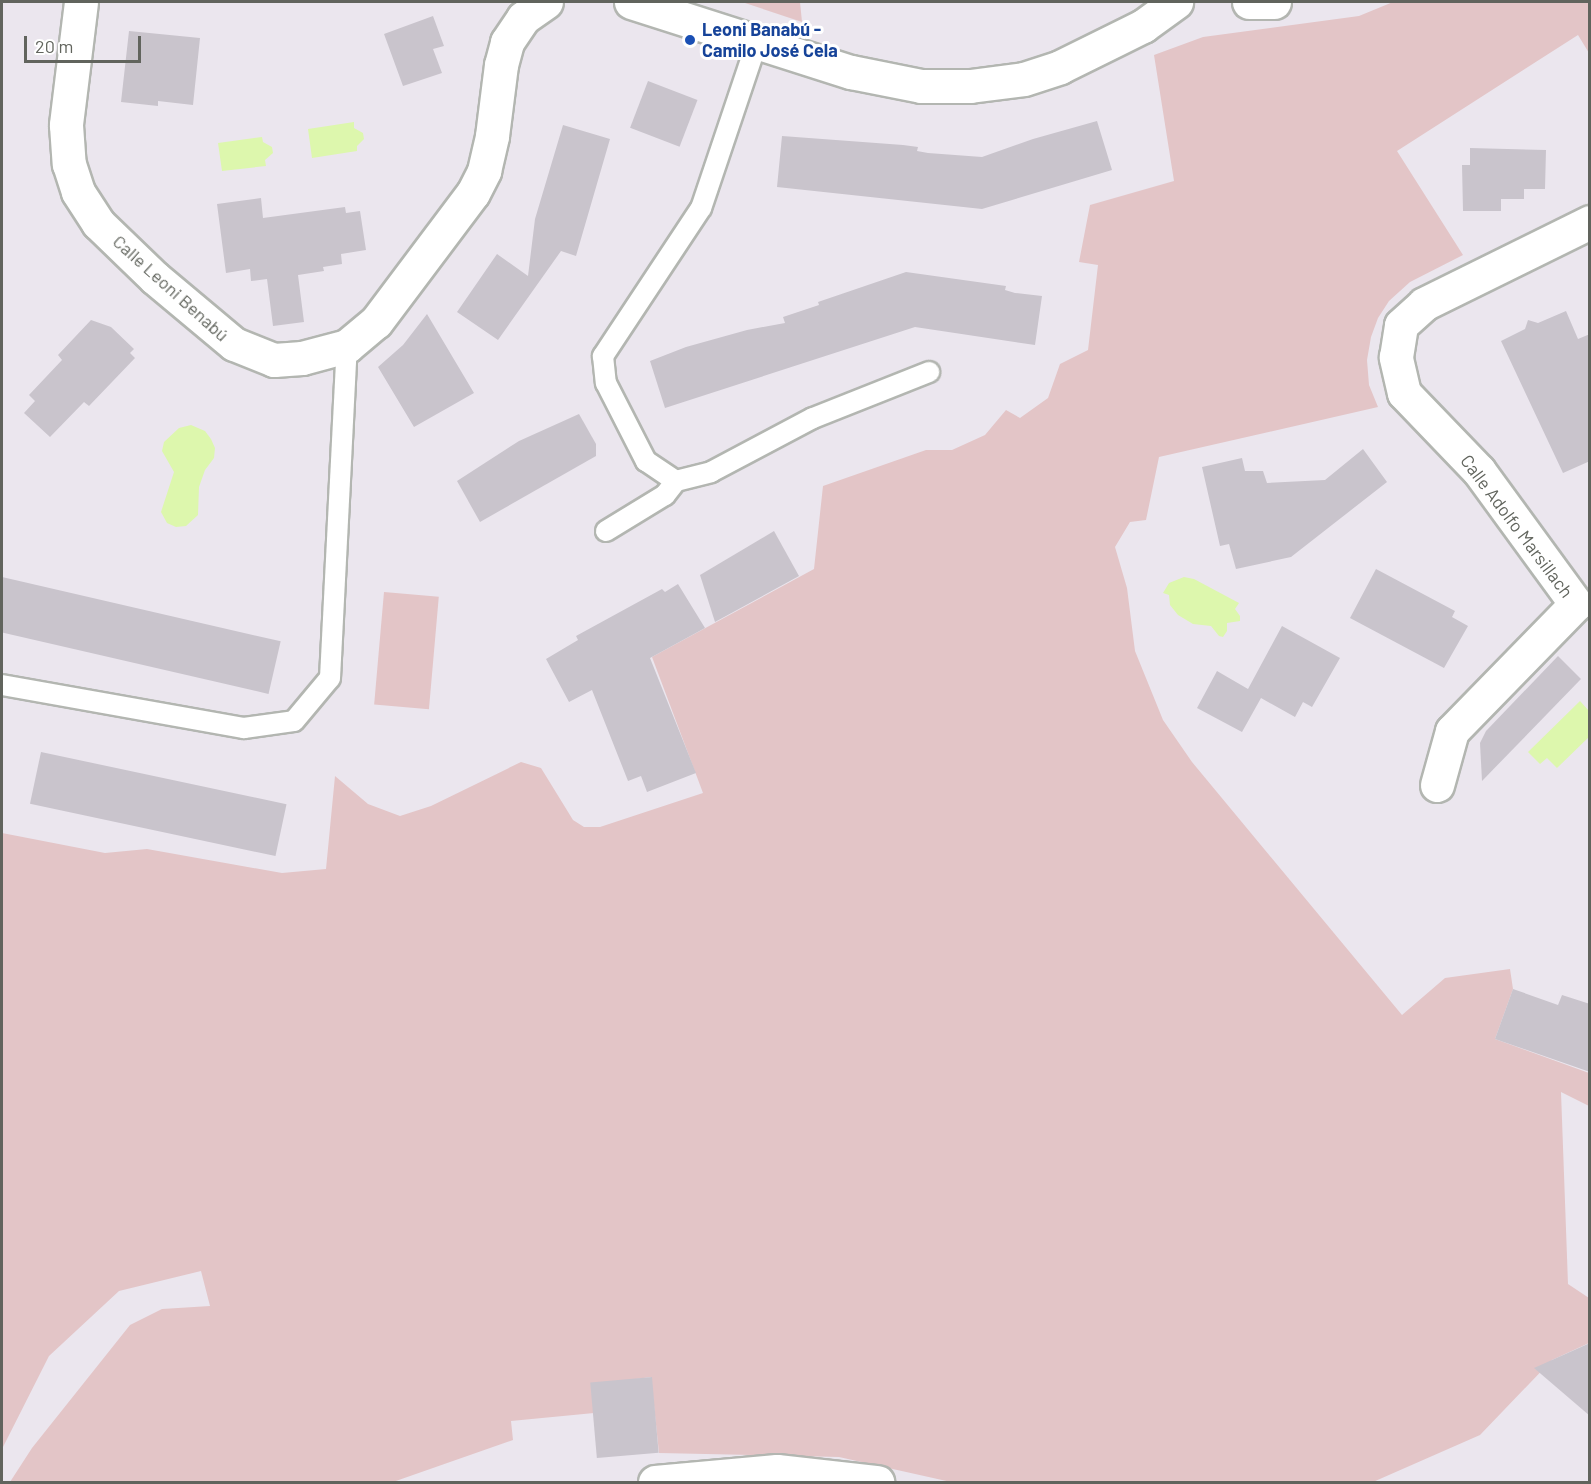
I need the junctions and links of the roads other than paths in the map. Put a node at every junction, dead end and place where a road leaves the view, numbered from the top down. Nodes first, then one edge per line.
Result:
1 (81, 2) edge
2 (546, 2) edge
3 (631, 2) edge
4 (1176, 2) edge
5 (1249, 2) edge
6 (1274, 2) edge
7 (757, 42) junction
8 (1590, 222) edge
9 (347, 346) junction
10 (929, 372) dead end
11 (676, 481) junction
12 (606, 531) dead end
13 (1583, 597) edge
14 (2, 685) edge
15 (1437, 785) dead end
16 (655, 1482) edge
17 (877, 1482) edge

1 - 9 street, Calle Leoni Benabú
2 - 9 street, Calle Leoni Benabú
3 - 7 street
4 - 7 street
5 - 6 street
7 - 11 lane
8 - 13 street, Calle Adolfo Marsillach
9 - 14 lane
10 - 11 lane
11 - 12 lane
13 - 15 street, Calle Adolfo Marsillach
16 - 17 street

